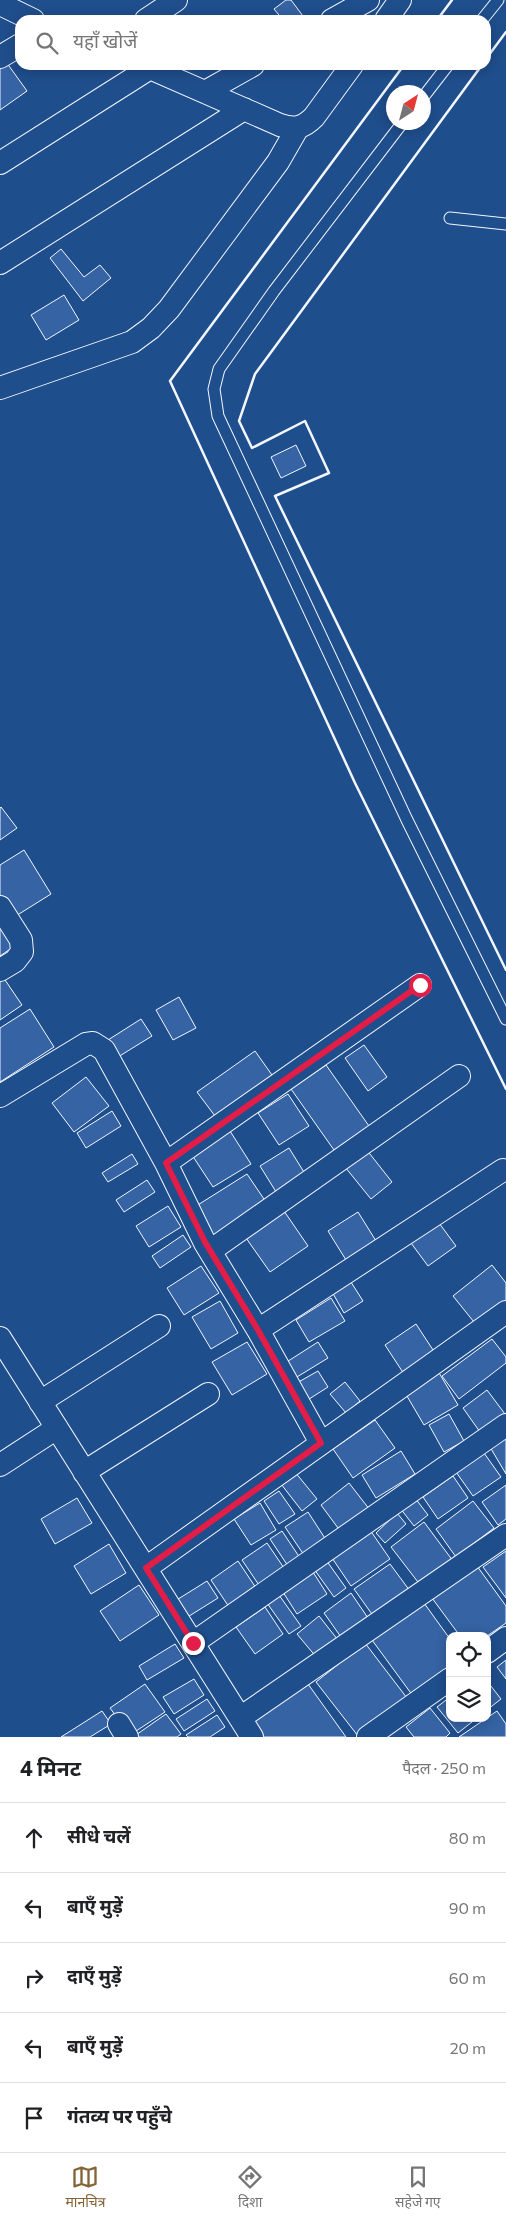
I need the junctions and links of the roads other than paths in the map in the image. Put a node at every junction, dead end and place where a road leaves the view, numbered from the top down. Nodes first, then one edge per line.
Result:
1 (176, 0) edge
2 (368, 0) edge
3 (400, 0) edge
4 (498, 0) edge
5 (0, 4) edge
6 (23, 15) edge
7 (154, 15) edge
8 (341, 15) edge
9 (390, 15) edge
10 (486, 15) edge
11 (15, 48) edge
12 (0, 58) edge
13 (141, 70) edge
14 (153, 70) edge
15 (244, 70) edge
16 (348, 70) edge
17 (444, 70) edge
18 (431, 87) edge
19 (205, 92) junction
20 (244, 109) junction
21 (297, 129) junction
22 (397, 130) edge
23 (0, 163) edge
24 (450, 218) dead end
25 (506, 224) edge
26 (0, 263) edge
27 (0, 388) edge
28 (0, 907) edge
29 (0, 970) edge
30 (420, 985) dead end
31 (506, 1019) edge
32 (459, 1076) dead end
33 (0, 1096) edge
34 (166, 1163) junction
35 (503, 1170) dead end
36 (210, 1251) junction
37 (506, 1312) edge
38 (159, 1326) dead end
39 (258, 1330) junction
40 (0, 1338) edge
41 (208, 1394) dead end
42 (40, 1402) junction
43 (506, 1425) edge
44 (57, 1428) junction
45 (321, 1443) junction
46 (0, 1465) edge
47 (84, 1472) junction
48 (506, 1535) edge
49 (146, 1568) junction
50 (506, 1638) edge
51 (193, 1643) junction
52 (491, 1649) edge
53 (446, 1681) edge
54 (240, 1718) junction
55 (252, 1737) edge
56 (368, 1737) edge

1 - 7 street
2 - 8 street
3 - 9 street
4 - 10 lane
5 - 6 street
11 - 12 street
13 - 23 street
14 - 19 street
15 - 19 street
16 - 21 street
17 - 18 lane
19 - 20 street
20 - 21 street
20 - 26 street
21 - 27 street
22 - 31 lane
24 - 25 lane
28 - 29 street
30 - 34 street
32 - 36 street
33 - 34 street
34 - 36 street
35 - 39 street
36 - 39 street
37 - 45 street
38 - 42 street
39 - 45 street
40 - 42 street
41 - 47 street
42 - 44 street
43 - 51 street
44 - 46 street
44 - 47 street
45 - 49 street
47 - 49 street
48 - 54 street
49 - 51 street
50 - 52 street
51 - 54 street
53 - 56 street
54 - 55 street

